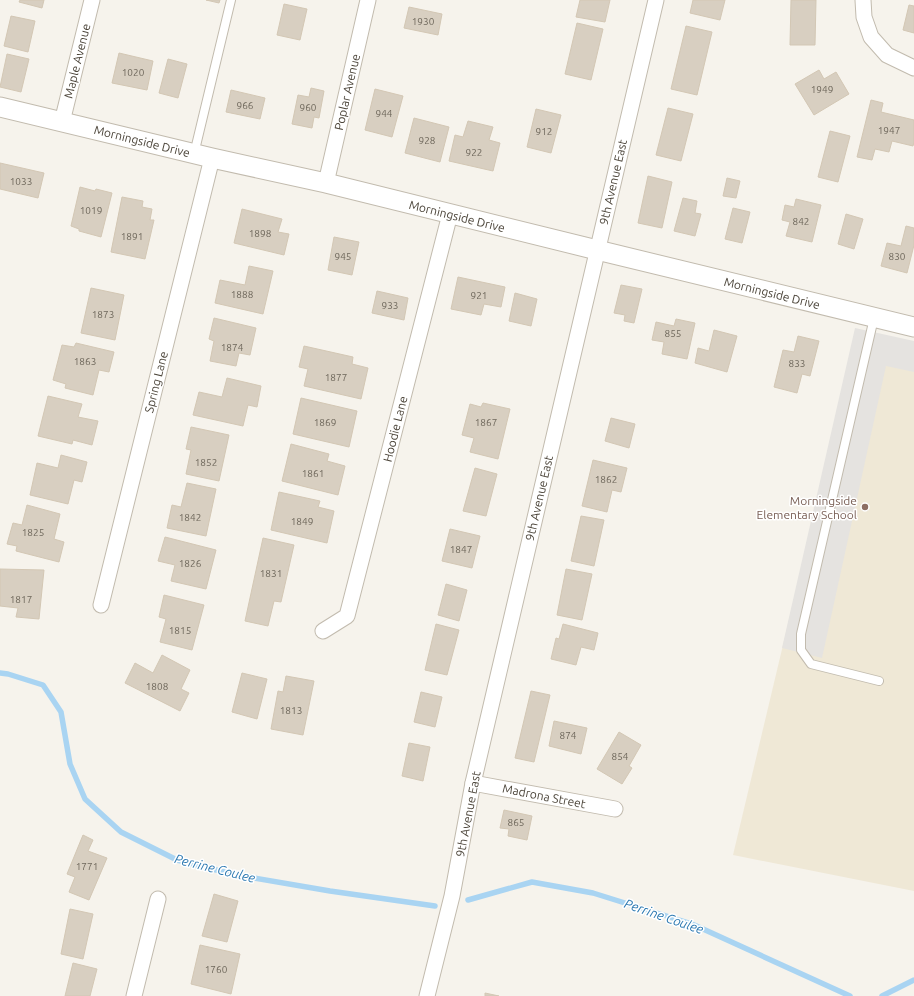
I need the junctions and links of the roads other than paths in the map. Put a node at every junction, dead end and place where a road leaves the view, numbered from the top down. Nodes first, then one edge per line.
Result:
1 (92, 0) edge
2 (231, 0) edge
3 (368, 0) edge
4 (656, 0) edge
5 (863, 0) edge
6 (914, 68) edge
7 (0, 107) edge
8 (62, 122) junction
9 (203, 156) junction
10 (326, 184) junction
11 (450, 214) junction
12 (597, 250) junction
13 (874, 318) junction
14 (914, 327) edge
15 (101, 605) dead end
16 (323, 631) dead end
17 (879, 681) dead end
18 (473, 783) junction
19 (615, 809) dead end
20 (158, 899) dead end
21 (134, 996) edge
22 (427, 996) edge

1 - 8 street, Maple Avenue
2 - 9 lane
3 - 10 street, Poplar Avenue
4 - 12 street, 9th Avenue East
5 - 6 street
7 - 8 street, Morningside Drive
8 - 9 street, Morningside Drive
9 - 10 street, Morningside Drive
9 - 15 street, Spring Lane
10 - 11 street, Morningside Drive
11 - 12 street, Morningside Drive
11 - 16 street, Hoodie Lane
12 - 13 street, Morningside Drive
12 - 18 street, 9th Avenue East
13 - 14 street, Morningside Drive
13 - 17 lane
18 - 19 street, Madrona Street
18 - 22 street, 9th Avenue East
20 - 21 street

